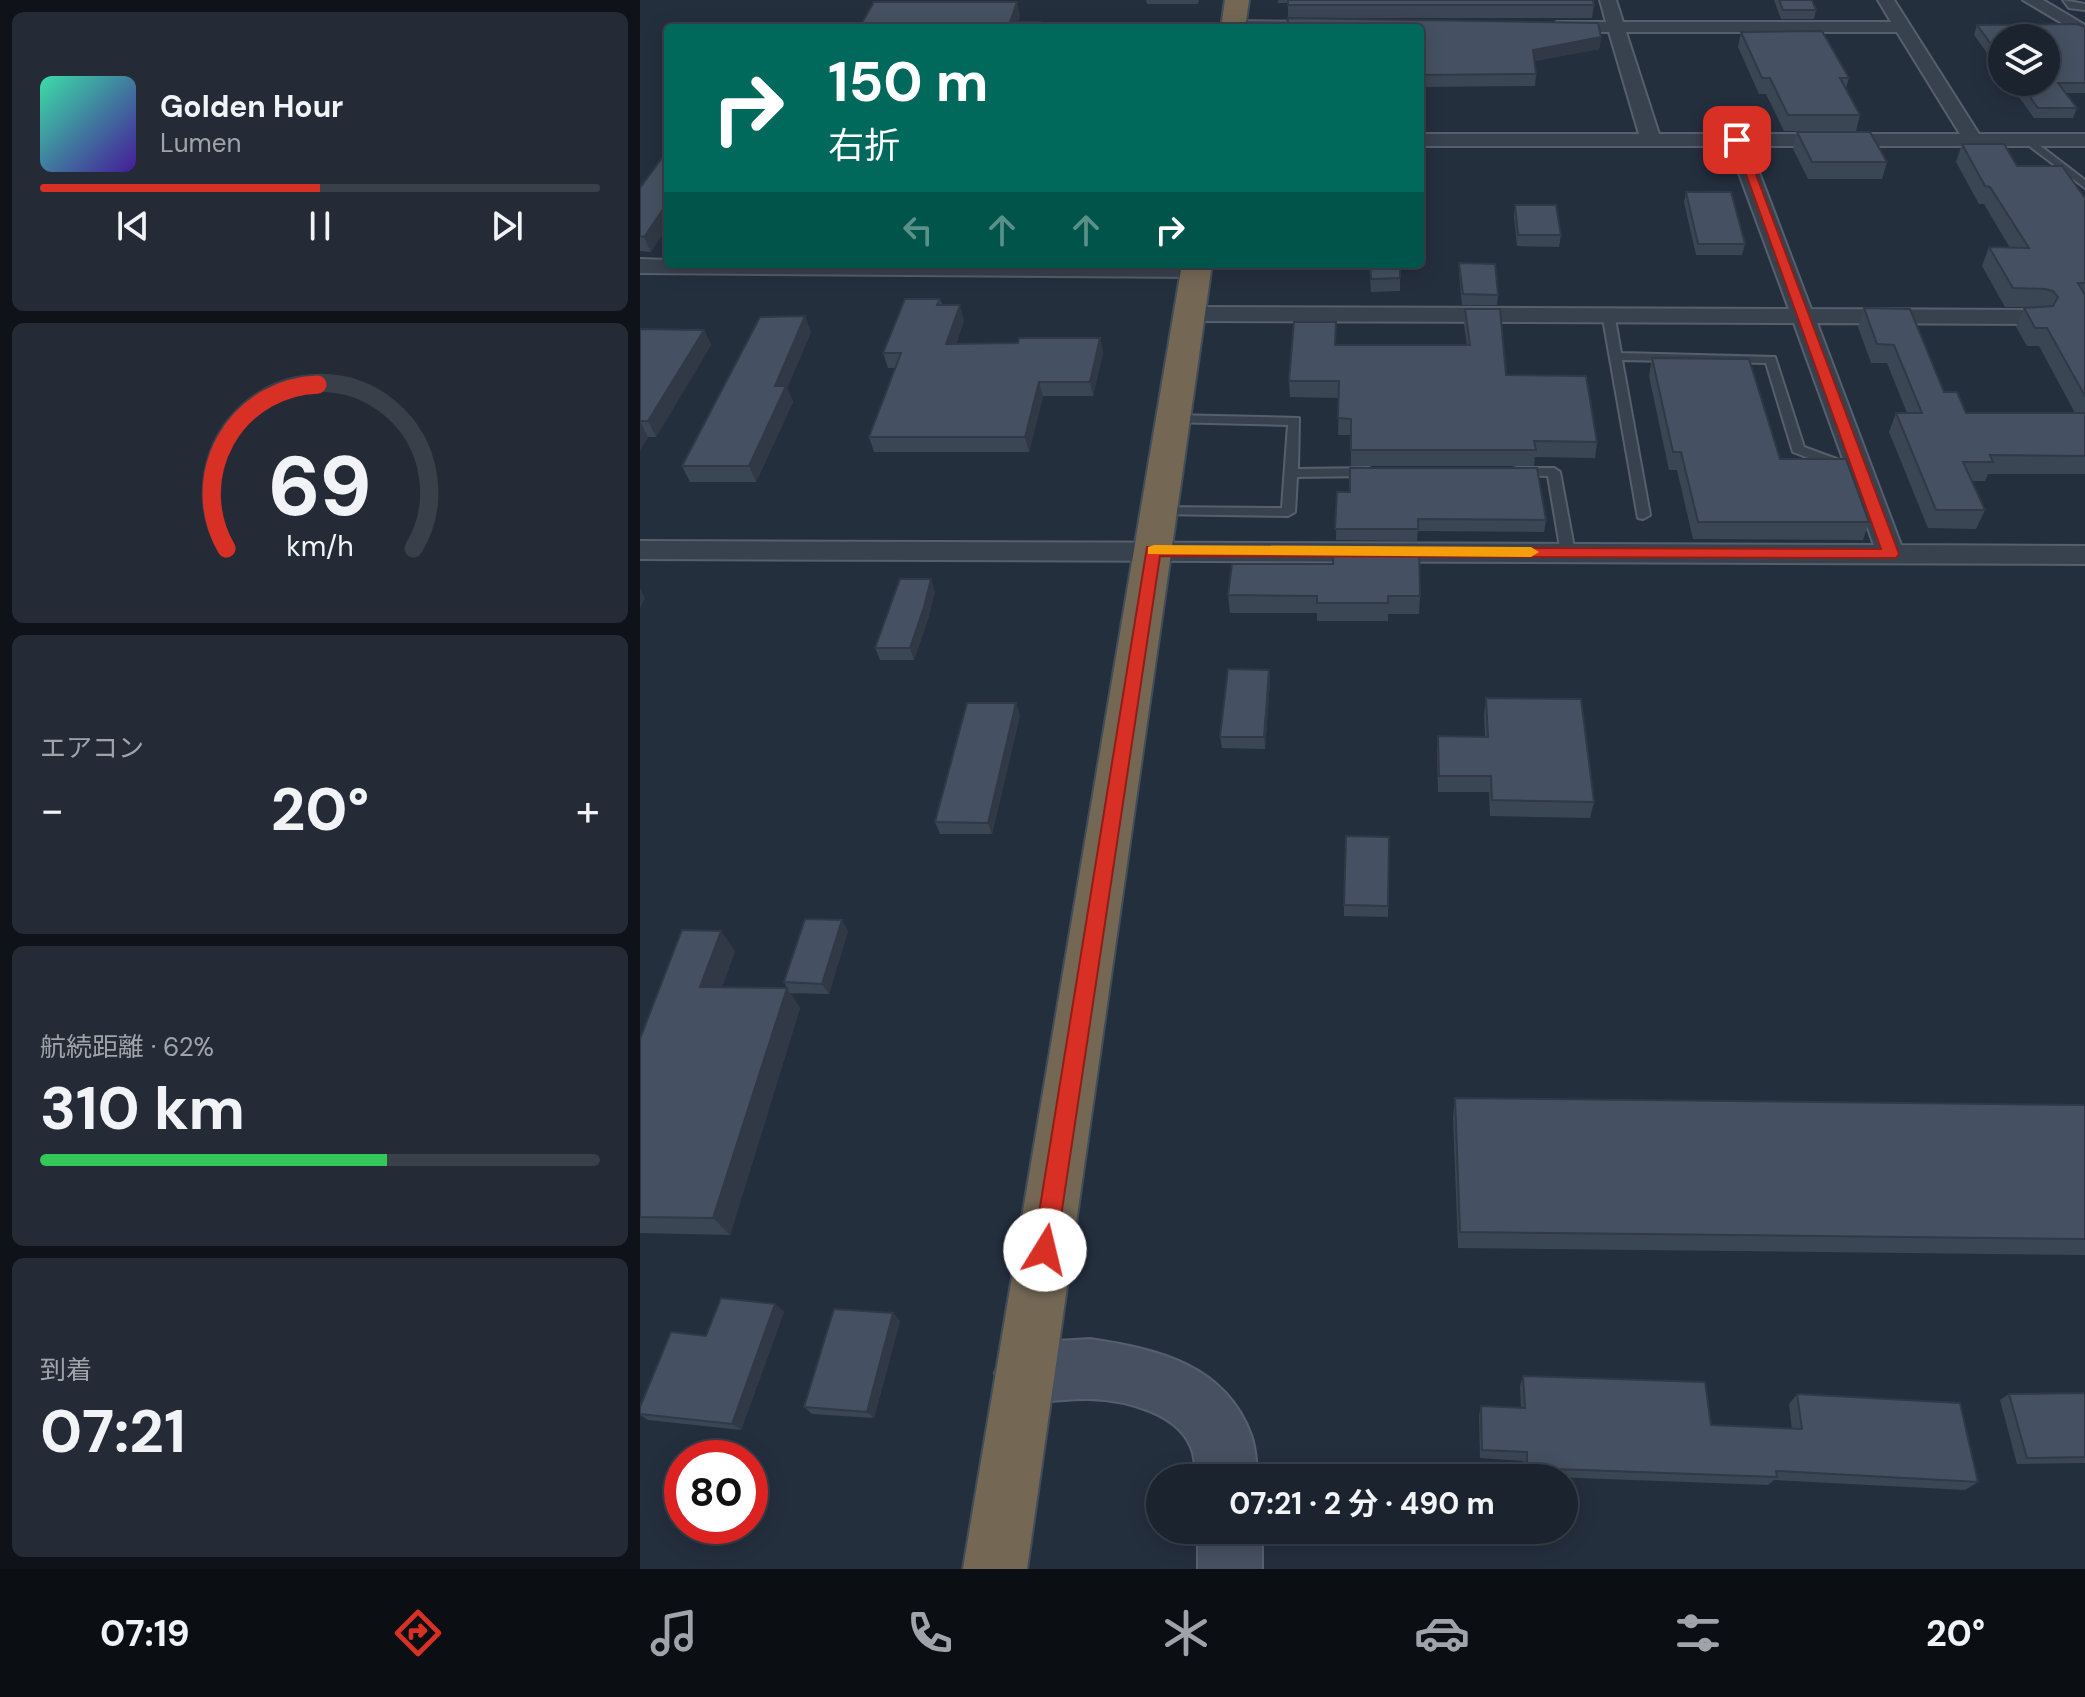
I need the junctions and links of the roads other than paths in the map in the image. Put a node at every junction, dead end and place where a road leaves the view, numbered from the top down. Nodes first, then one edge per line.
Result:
1 (1237, 0) edge
2 (1608, 0) edge
3 (1886, 0) edge
4 (2031, 0) edge
5 (2067, 0) edge
6 (2085, 7) edge
7 (1233, 24) edge
8 (1536, 27) edge
9 (1616, 27) junction
10 (1902, 27) junction
11 (2085, 32) edge
12 (1424, 140) edge
13 (1737, 140) junction
14 (1973, 140) junction
15 (2027, 140) junction
16 (2085, 140) edge
17 (1651, 141) junction
18 (2085, 185) edge
19 (640, 266) edge
20 (664, 266) edge
21 (881, 268) edge
22 (1194, 283) edge
23 (1608, 313) junction
24 (1803, 315) junction
25 (2036, 317) edge
26 (1615, 356) junction
27 (1172, 419) junction
28 (1859, 466) junction
29 (1384, 472) edge
30 (1507, 472) edge
31 (1291, 473) junction
32 (1643, 515) dead end
33 (1156, 531) junction
34 (640, 550) edge
35 (1568, 553) junction
36 (1891, 554) junction
37 (2085, 555) edge
38 (1025, 1373) junction
39 (1225, 1464) edge
40 (1230, 1544) edge
41 (995, 1569) edge
42 (1230, 1569) edge

1 - 7 highway
2 - 9 street
3 - 10 street
4 - 11 street
5 - 6 lane
8 - 9 street
9 - 10 street
9 - 17 street
10 - 14 street
12 - 17 street
13 - 14 street
13 - 17 street
13 - 24 street
14 - 15 street
15 - 16 street
15 - 18 lane
19 - 20 street
21 - 22 street
22 - 23 street
22 - 27 highway
23 - 24 street
23 - 26 lane
24 - 25 street
24 - 28 street
26 - 28 lane
26 - 32 lane
27 - 31 lane
27 - 33 highway
28 - 36 street
29 - 31 lane
30 - 35 lane
31 - 33 lane
33 - 34 street
33 - 35 street
33 - 38 highway
35 - 36 street
36 - 37 street
38 - 39 street
38 - 41 highway
40 - 42 street

